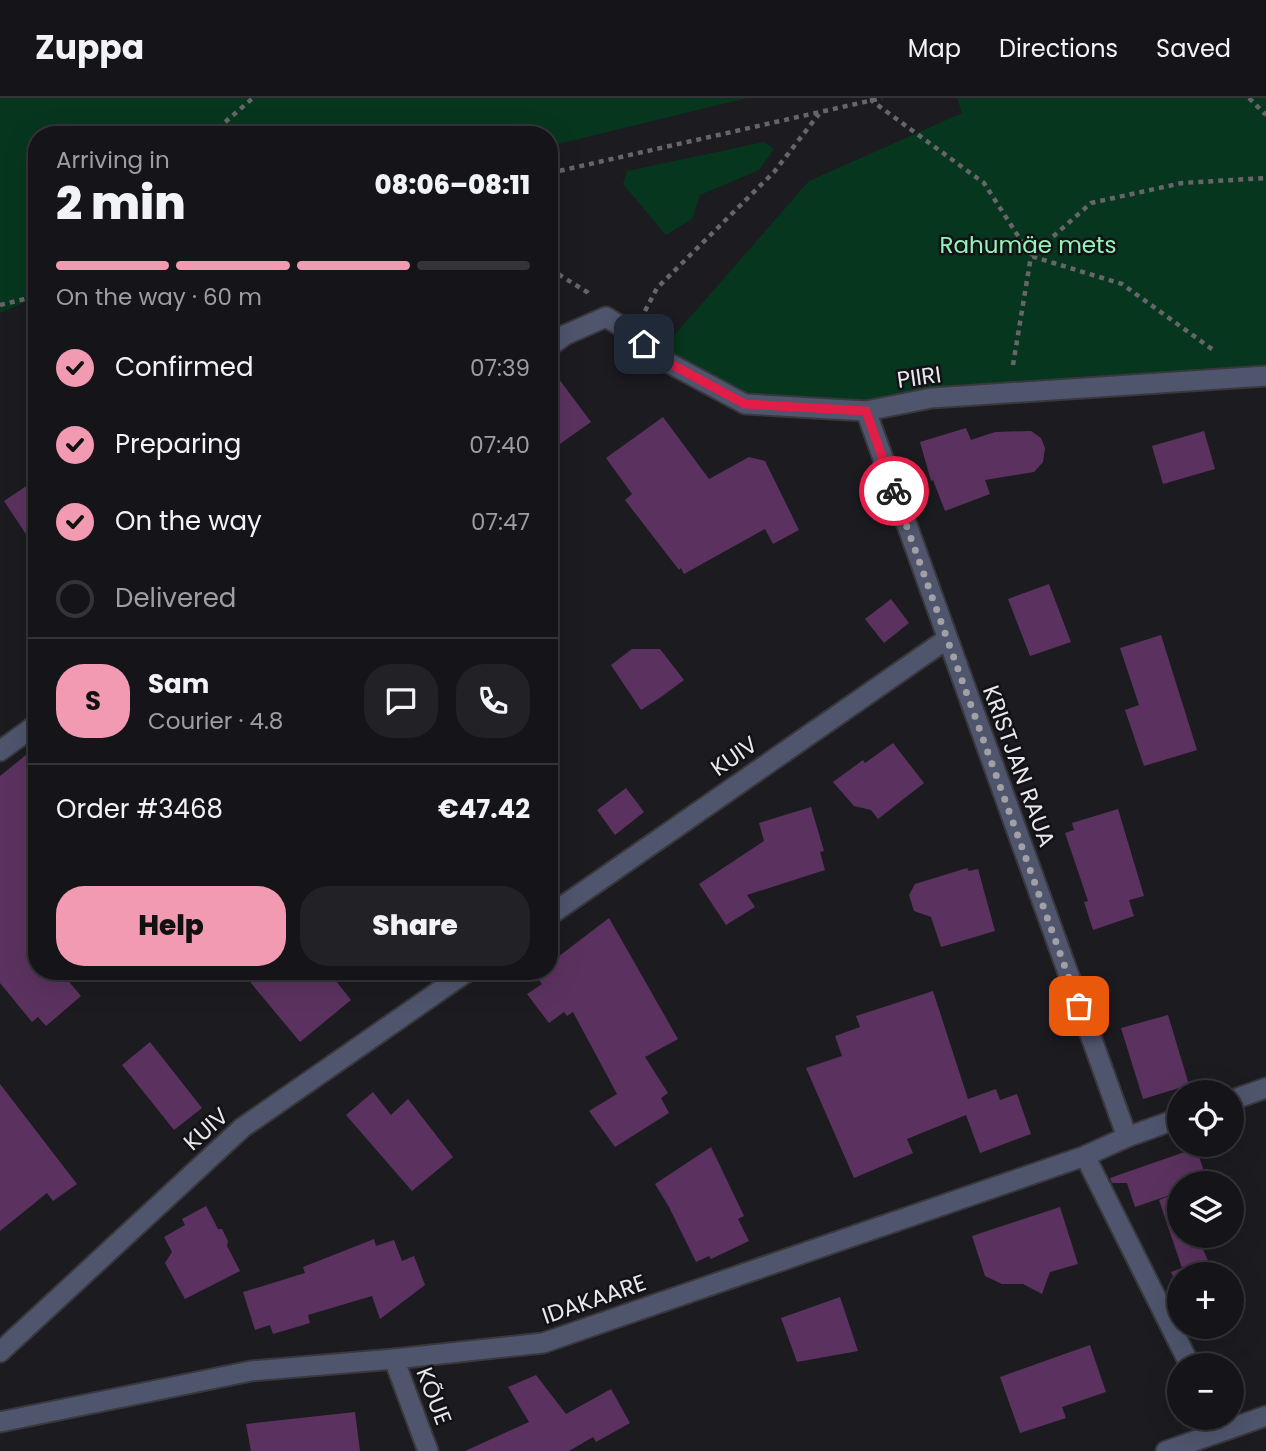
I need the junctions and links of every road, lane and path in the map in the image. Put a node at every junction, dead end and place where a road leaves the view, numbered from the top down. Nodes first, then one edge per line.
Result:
1 (253, 98) edge
2 (882, 98) edge
3 (1249, 98) edge
4 (872, 100) edge
5 (820, 113) junction
6 (1266, 115) edge
7 (220, 126) edge
8 (558, 171) edge
9 (1266, 178) edge
10 (1031, 256) junction
11 (558, 273) edge
12 (28, 298) edge
13 (0, 305) edge
14 (606, 317) junction
15 (632, 333) junction
16 (558, 340) edge
17 (1258, 376) edge
18 (1008, 393) junction
19 (866, 411) junction
20 (947, 639) junction
21 (28, 731) edge
22 (0, 751) edge
23 (558, 909) edge
24 (455, 980) edge
25 (1266, 1088) edge
26 (1244, 1096) edge
27 (1167, 1123) edge
28 (1127, 1137) junction
29 (1085, 1156) junction
30 (0, 1352) edge
31 (1184, 1353) edge
32 (394, 1359) junction
33 (1266, 1416) edge
34 (1244, 1420) edge
35 (0, 1422) edge
36 (1208, 1430) edge
37 (428, 1451) edge
38 (1166, 1451) edge

1 - 7 path
2 - 4 path
3 - 6 path
4 - 5 path
4 - 10 path
5 - 8 path
5 - 15 path
9 - 10 path
10 - 17 path
10 - 18 path
11 - 14 path
12 - 13 path
14 - 15 street, PIIRI
14 - 16 street
15 - 19 street, PIIRI
17 - 18 street, PIIRI
18 - 19 street, PIIRI
19 - 20 street, KRISTJAN RAUA
20 - 23 street, KUIV
20 - 28 street, KRISTJAN RAUA
21 - 22 street
24 - 30 street, KUIV
25 - 26 street
27 - 28 street, IDAKAARE
28 - 29 street, IDAKAARE
29 - 31 street
29 - 32 street, IDAKAARE
32 - 35 street, IDAKAARE
32 - 37 street, KÕUE
33 - 34 street
36 - 38 street

